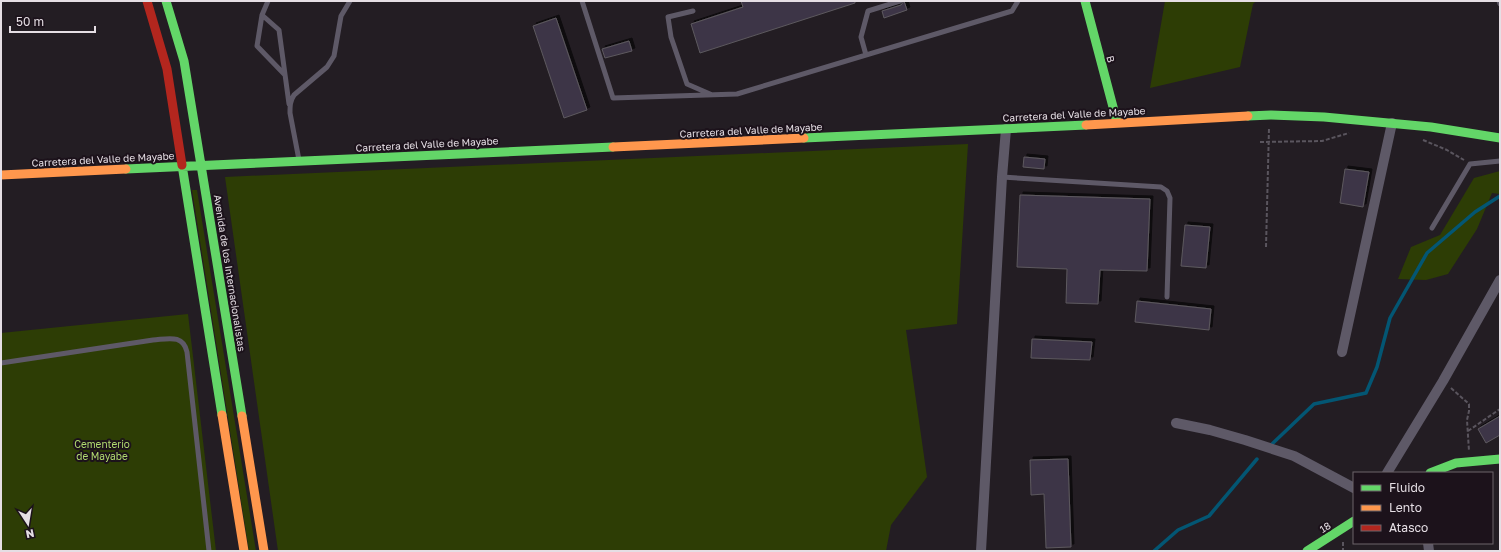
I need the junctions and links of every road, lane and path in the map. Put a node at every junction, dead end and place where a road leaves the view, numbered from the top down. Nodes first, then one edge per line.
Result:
1 (147, 1) edge
2 (166, 1) edge
3 (268, 1) edge
4 (350, 1) edge
5 (582, 1) edge
6 (900, 1) edge
7 (1018, 1) edge
8 (1085, 1) edge
9 (693, 11) dead end
10 (262, 15) junction
11 (866, 55) junction
12 (285, 75) junction
13 (711, 95) junction
14 (290, 106) junction
15 (1271, 115) junction
16 (1117, 122) junction
17 (1392, 123) junction
18 (1006, 129) junction
19 (1355, 133) dead end
20 (1419, 138) dead end
21 (1500, 138) edge
22 (1268, 141) junction
23 (1260, 142) dead end
24 (299, 161) junction
25 (1500, 161) edge
26 (1470, 164) junction
27 (202, 165) junction
28 (183, 166) junction
29 (1, 175) edge
30 (1002, 177) junction
31 (1432, 228) dead end
32 (1266, 247) dead end
33 (1500, 280) edge
34 (1167, 297) dead end
35 (1342, 352) dead end
36 (1, 362) edge
37 (1443, 382) junction
38 (1500, 410) edge
39 (1176, 423) dead end
40 (1468, 431) junction
41 (1500, 459) edge
42 (1470, 462) junction
43 (1388, 472) edge
44 (1433, 472) edge
45 (1353, 487) edge
46 (1353, 522) edge
47 (209, 551) edge
48 (244, 551) edge
49 (264, 551) edge
50 (981, 551) edge
51 (1307, 551) edge

1 - 28 main road
2 - 27 main road, Avenida de los Internacionalistas
3 - 10 lane
4 - 14 lane
5 - 13 lane
6 - 11 lane
7 - 11 lane
8 - 16 main road, B
9 - 13 lane
10 - 12 lane
10 - 12 lane
11 - 13 lane
12 - 14 lane
14 - 24 lane
15 - 16 main road, Carretera del Valle de Mayabe
15 - 17 main road, Carretera del Valle de Mayabe
15 - 22 path
16 - 18 main road, Carretera del Valle de Mayabe
17 - 21 main road, Carretera del Valle de Mayabe
17 - 35 street
18 - 24 main road, Carretera del Valle de Mayabe
18 - 30 street
19 - 22 path
20 - 26 path
22 - 23 path
22 - 32 path
24 - 27 main road, Carretera del Valle de Mayabe
25 - 26 lane
26 - 31 lane
27 - 28 main road, Carretera del Valle de Mayabe
27 - 49 main road, Avenida de los Internacionalistas
28 - 29 main road, Carretera del Valle de Mayabe
28 - 48 main road
30 - 34 lane
30 - 50 street
33 - 37 street
36 - 47 lane
37 - 40 path
37 - 43 street
38 - 40 path
39 - 45 street
40 - 42 path
41 - 42 main road
42 - 44 main road
46 - 51 main road, 18

